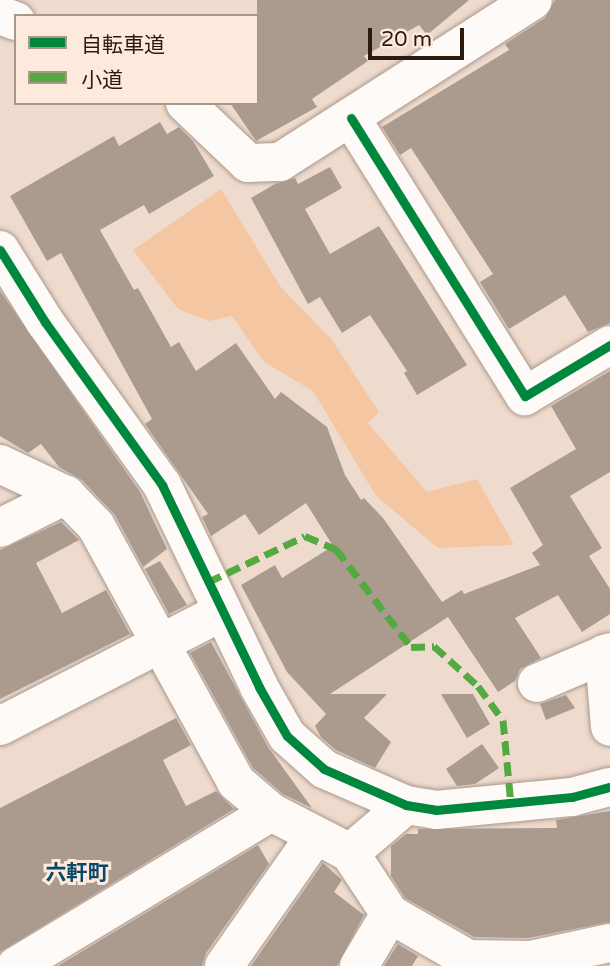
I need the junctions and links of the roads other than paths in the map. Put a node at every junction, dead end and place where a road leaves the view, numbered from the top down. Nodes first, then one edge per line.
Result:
1 (533, 0) edge
2 (186, 105) edge
3 (351, 118) junction
4 (0, 250) edge
5 (610, 345) edge
6 (0, 464) edge
7 (66, 495) junction
8 (0, 528) edge
9 (222, 612) junction
10 (163, 642) junction
11 (607, 653) edge
12 (537, 683) dead end
13 (0, 726) edge
14 (610, 727) edge
15 (610, 787) edge
16 (406, 805) junction
17 (271, 812) junction
18 (315, 836) junction
19 (350, 853) junction
20 (390, 914) junction
21 (610, 943) edge
22 (467, 963) edge
23 (16, 966) edge
24 (224, 966) edge
25 (359, 966) edge

1 - 3 street
2 - 3 street
3 - 5 street
4 - 9 street
6 - 7 street
7 - 8 street
7 - 10 street
9 - 10 street
9 - 16 street
10 - 13 street
10 - 17 street
11 - 12 street
11 - 14 street
15 - 16 street
16 - 19 street
17 - 18 street
17 - 23 street
18 - 19 street
18 - 24 street
19 - 20 street
20 - 22 street
20 - 25 street
21 - 22 street

